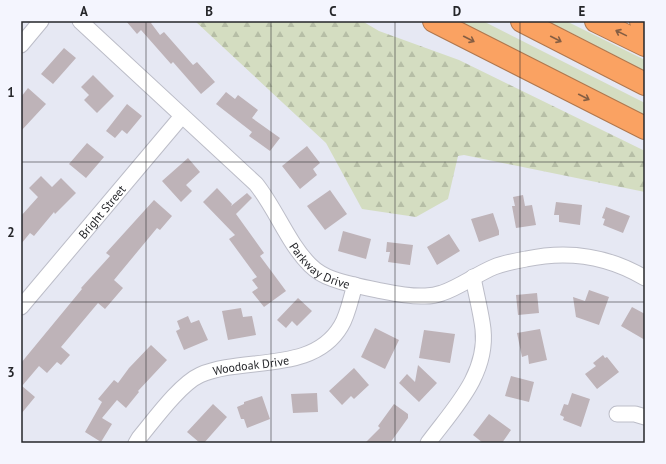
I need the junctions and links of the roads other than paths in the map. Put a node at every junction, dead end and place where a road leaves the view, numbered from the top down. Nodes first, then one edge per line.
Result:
1 (41, 21) edge
2 (80, 21) edge
3 (434, 21) edge
4 (522, 21) edge
5 (596, 21) edge
6 (641, 21) edge
7 (645, 23) edge
8 (21, 44) edge
9 (645, 45) edge
10 (645, 84) edge
11 (182, 116) junction
12 (645, 128) edge
13 (473, 278) junction
14 (645, 278) edge
15 (355, 285) junction
16 (21, 307) edge
17 (618, 414) dead end
18 (645, 417) edge
19 (136, 443) edge
20 (428, 443) edge

1 - 8 street
2 - 11 street, Parkway Drive
3 -> 12 highway
4 -> 10 highway
9 -> 5 highway
6 - 7 highway
11 - 15 street, Parkway Drive
11 - 16 street, Bright Street
13 - 14 street, Parkway Drive
13 - 15 street, Parkway Drive
13 - 20 street
15 - 19 street, Woodoak Drive
17 - 18 street

